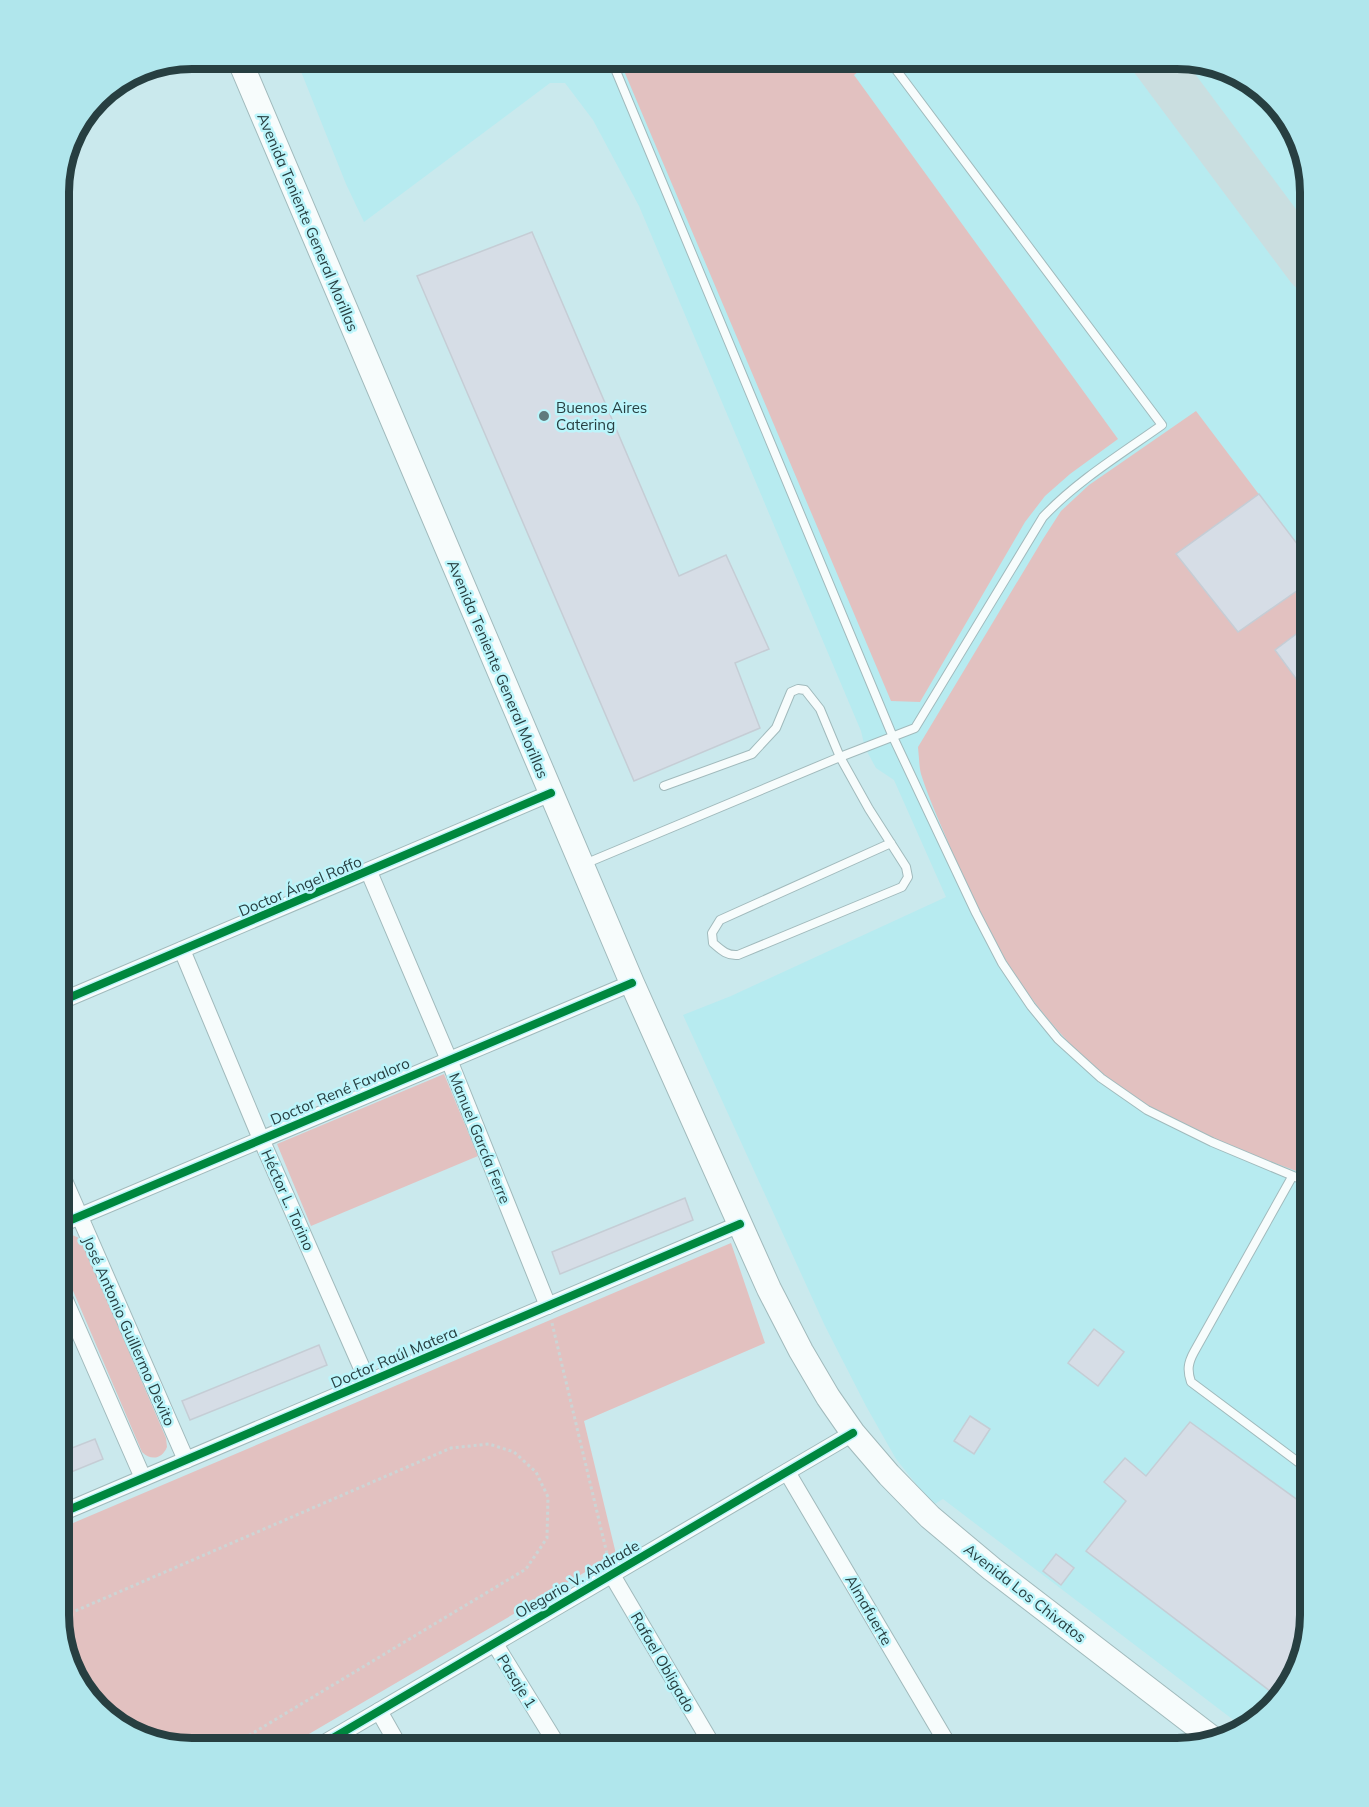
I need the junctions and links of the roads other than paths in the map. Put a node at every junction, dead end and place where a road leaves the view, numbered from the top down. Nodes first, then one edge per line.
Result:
1 (244, 69) edge
2 (615, 69) edge
3 (895, 69) edge
4 (893, 737) junction
5 (840, 757) junction
6 (664, 786) dead end
7 (551, 793) junction
8 (891, 843) junction
9 (582, 865) junction
10 (369, 872) junction
11 (182, 950) junction
12 (632, 982) junction
13 (69, 998) edge
14 (449, 1060) junction
15 (261, 1139) junction
16 (1292, 1177) junction
17 (1300, 1180) edge
18 (69, 1192) edge
19 (79, 1216) junction
20 (69, 1220) edge
21 (740, 1224) junction
22 (548, 1306) junction
23 (69, 1311) edge
24 (368, 1382) junction
25 (853, 1433) junction
26 (186, 1460) junction
27 (1300, 1463) edge
28 (787, 1472) junction
29 (143, 1478) junction
30 (69, 1509) edge
31 (612, 1575) junction
32 (495, 1644) junction
33 (379, 1711) junction
34 (1207, 1734) edge
35 (334, 1738) edge
36 (394, 1738) edge
37 (552, 1738) edge
38 (708, 1738) edge
39 (944, 1738) edge

1 - 7 main road, Avenida Teniente General Morillas
2 - 4 lane
3 - 4 lane
4 - 5 lane
4 - 16 lane
5 - 6 lane
5 - 8 lane
5 - 9 lane
7 - 9 main road, Avenida Teniente General Morillas
7 - 10 street, Doctor Ángel Roffo
8 - 8 lane
9 - 12 main road, Avenida Teniente General Morillas
10 - 11 street, Doctor Ángel Roffo
10 - 14 street, Manuel García Ferre
11 - 13 street, Doctor Ángel Roffo
11 - 15 street, Héctor L. Torino
12 - 14 street, Doctor René Favaloro
12 - 21 main road, Avenida Teniente General Morillas
14 - 15 street, Doctor René Favaloro
14 - 22 street, Manuel García Ferre
15 - 19 street, Doctor René Favaloro
15 - 24 street, Héctor L. Torino
16 - 17 lane
16 - 27 lane
18 - 19 street, José Antonio Guillermo Devito
19 - 20 street, Doctor René Favaloro
19 - 26 street, José Antonio Guillermo Devito
21 - 22 street, Doctor Raúl Matera
21 - 25 main road, Avenida Teniente General Morillas
22 - 24 street, Doctor Raúl Matera
23 - 29 street
24 - 26 street, Doctor Raúl Matera
25 - 28 street, Olegario V. Andrade
25 - 34 main road, Avenida Los Chivatos
26 - 29 street, Doctor Raúl Matera
28 - 31 street, Olegario V. Andrade
28 - 39 street, Almafuerte
29 - 30 street, Doctor Raúl Matera
31 - 32 street, Olegario V. Andrade
31 - 38 street, Rafael Obligado
32 - 33 street, Olegario V. Andrade
32 - 37 street, Pasaje 1
33 - 35 street, Olegario V. Andrade
33 - 36 street

